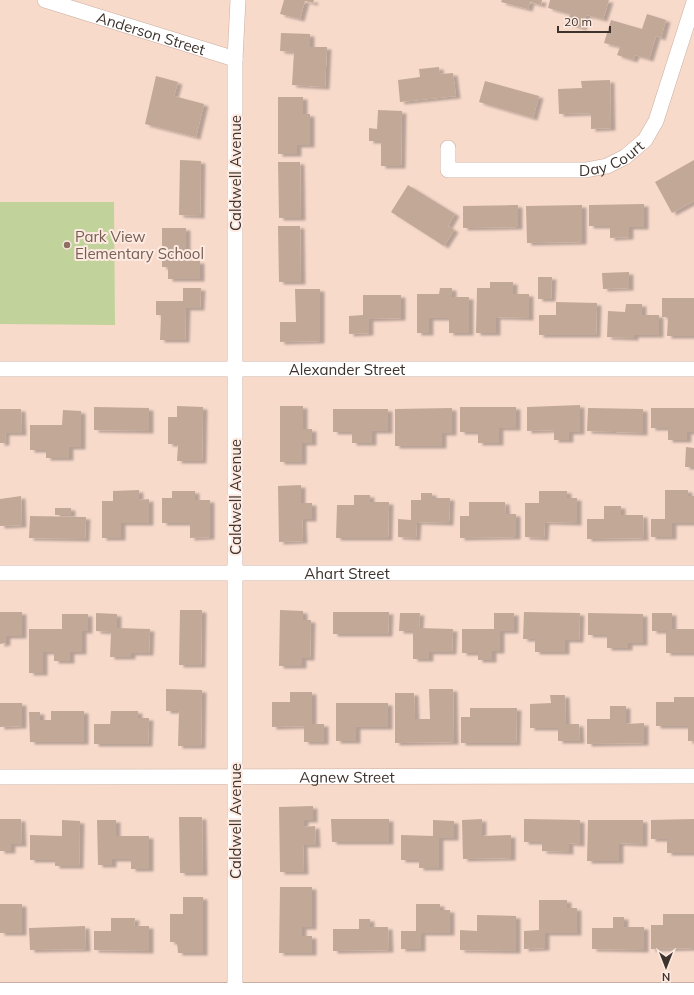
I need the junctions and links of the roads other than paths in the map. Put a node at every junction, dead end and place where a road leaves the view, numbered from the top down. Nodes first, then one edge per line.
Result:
1 (44, 0) edge
2 (238, 0) edge
3 (694, 2) edge
4 (235, 59) junction
5 (448, 148) dead end
6 (0, 369) edge
7 (235, 369) junction
8 (694, 369) edge
9 (0, 573) edge
10 (235, 573) junction
11 (694, 573) edge
12 (694, 776) edge
13 (0, 777) edge
14 (235, 777) junction
15 (0, 994) edge
16 (235, 994) junction
17 (369, 994) edge
18 (694, 994) edge

1 - 4 street, Anderson Street
2 - 4 street, Caldwell Avenue
3 - 5 street, Day Court
4 - 7 street, Caldwell Avenue
6 - 7 street, Alexander Street
7 - 8 street, Alexander Street
7 - 10 street, Caldwell Avenue
9 - 10 street, Ahart Street
10 - 11 street, Ahart Street
10 - 14 street, Caldwell Avenue
12 - 14 street, Agnew Street
13 - 14 street, Agnew Street
14 - 16 street, Caldwell Avenue
15 - 16 main road
16 - 17 main road
17 - 18 main road

